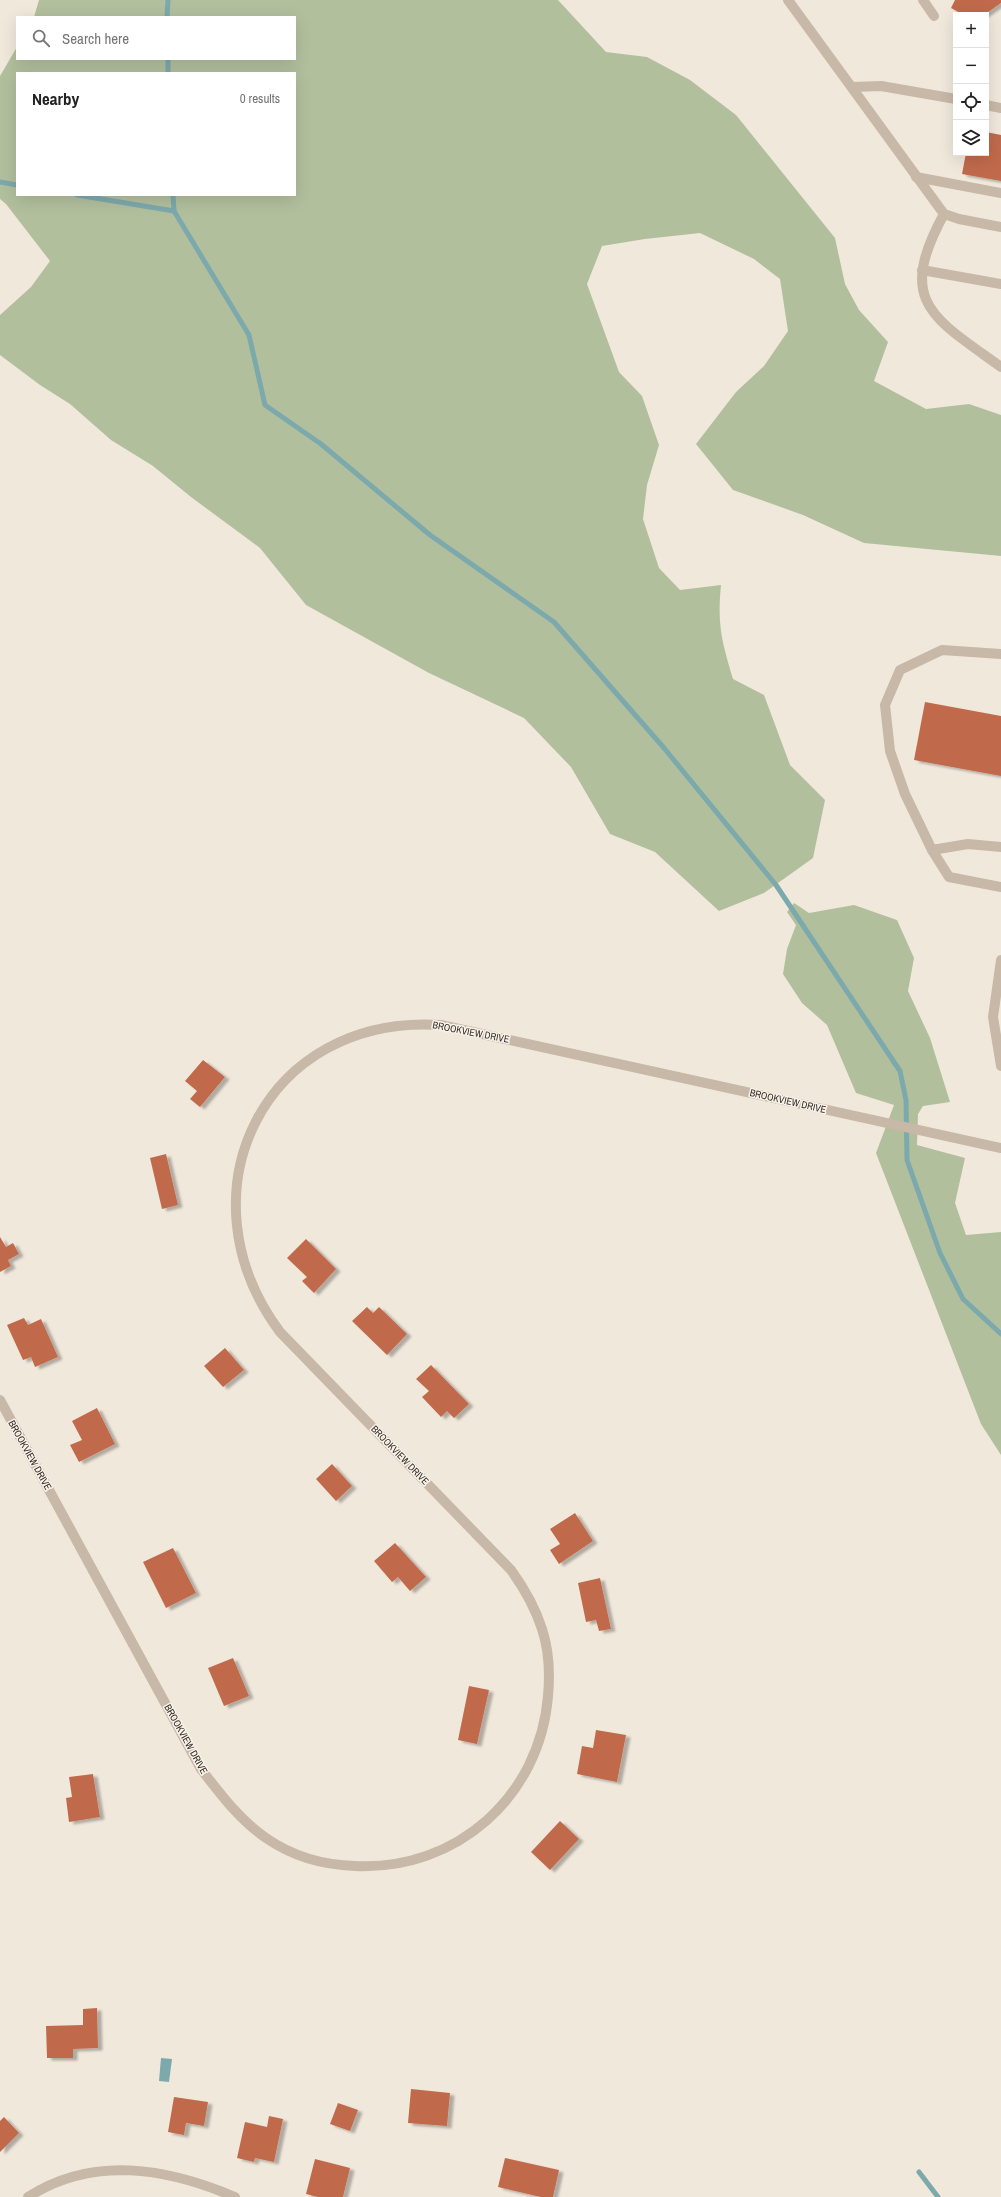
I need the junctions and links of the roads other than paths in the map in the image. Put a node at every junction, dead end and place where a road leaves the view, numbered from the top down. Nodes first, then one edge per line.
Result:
1 (788, 0) edge
2 (923, 0) edge
3 (934, 16) dead end
4 (852, 87) junction
5 (953, 98) edge
6 (989, 106) edge
7 (1001, 108) edge
8 (916, 177) junction
9 (1001, 193) edge
10 (944, 214) junction
11 (1001, 227) edge
12 (922, 270) junction
13 (1001, 284) edge
14 (1001, 367) edge
15 (1001, 654) edge
16 (1001, 847) edge
17 (932, 850) junction
18 (1001, 887) edge
19 (1001, 960) edge
20 (1001, 1066) edge
21 (1001, 1148) edge
22 (0, 1400) edge
23 (28, 2197) edge
24 (235, 2197) edge

1 - 4 street
2 - 3 street
4 - 5 street
4 - 8 street
6 - 7 street
8 - 9 street
8 - 10 street
10 - 11 street
10 - 12 street
12 - 13 street
12 - 14 street
15 - 17 street
16 - 17 street
17 - 18 street
19 - 20 street
21 - 22 street, BROOKVIEW DRIVE
23 - 24 street

